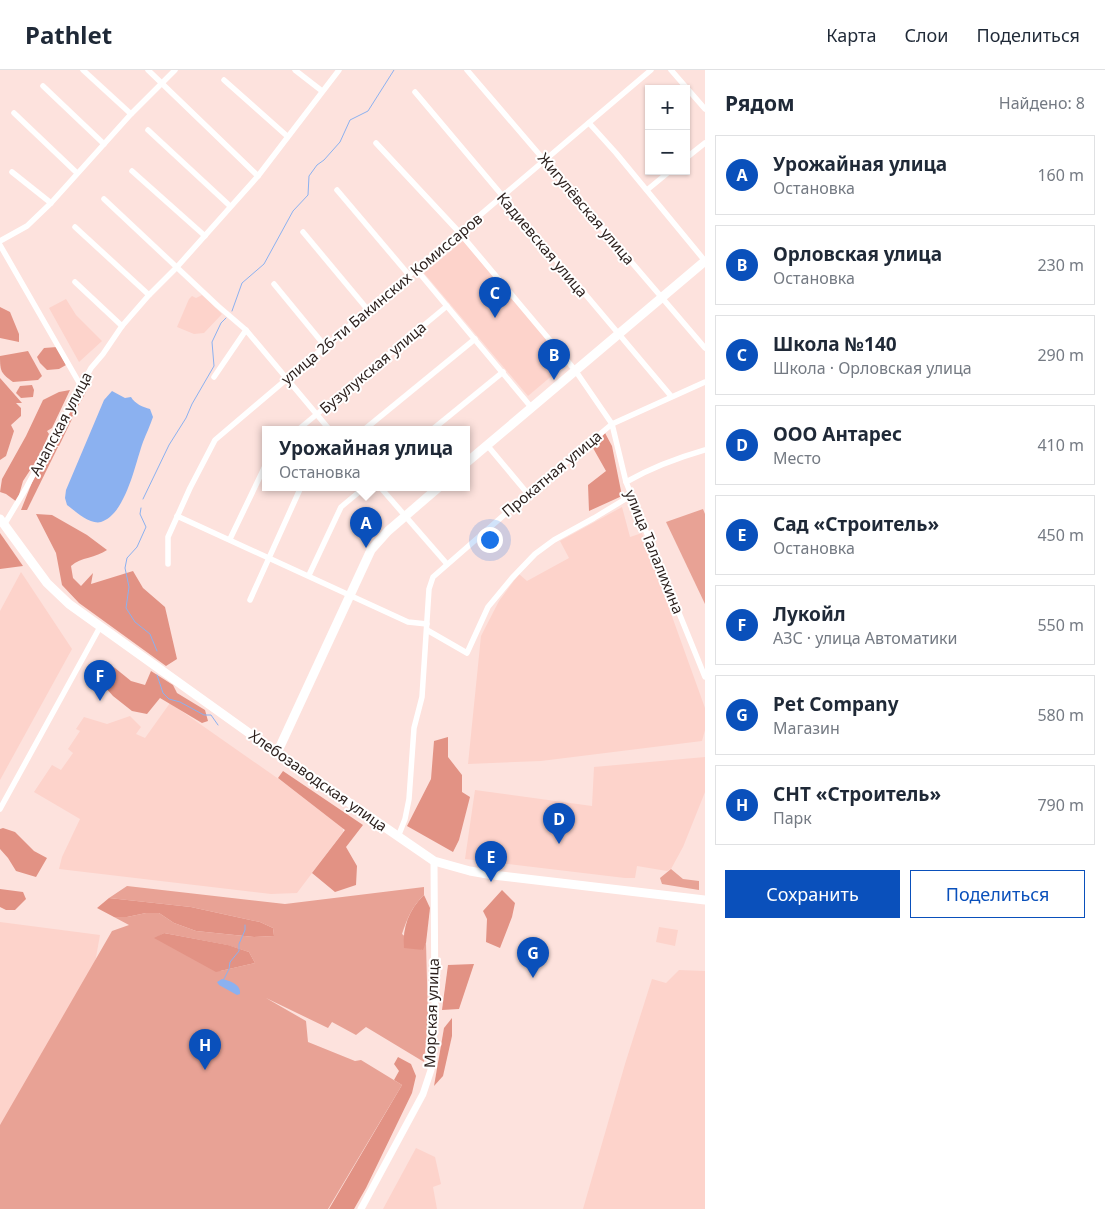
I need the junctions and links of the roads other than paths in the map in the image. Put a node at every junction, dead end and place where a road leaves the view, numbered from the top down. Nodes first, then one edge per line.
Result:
1 (83, 70) edge
2 (148, 70) edge
3 (174, 70) edge
4 (295, 70) edge
5 (339, 70) edge
6 (467, 70) edge
7 (651, 70) edge
8 (671, 70) edge
9 (224, 80) dead end
10 (162, 83) junction
11 (43, 86) dead end
12 (322, 90) junction
13 (415, 92) dead end
14 (705, 109) edge
15 (14, 113) dead end
16 (131, 114) junction
17 (589, 123) junction
18 (148, 130) dead end
19 (287, 136) junction
20 (705, 142) edge
21 (376, 143) dead end
22 (104, 144) junction
23 (690, 155) edge
24 (545, 160) junction
25 (132, 171) dead end
26 (12, 172) dead end
27 (77, 173) junction
28 (665, 175) edge
29 (258, 176) junction
30 (337, 190) dead end
31 (647, 190) junction
32 (502, 197) junction
33 (104, 199) dead end
34 (51, 203) junction
35 (230, 206) junction
36 (75, 227) dead end
37 (303, 232) dead end
38 (458, 232) junction
39 (205, 236) junction
40 (0, 241) edge
41 (0, 245) edge
42 (705, 261) edge
43 (177, 267) junction
44 (416, 270) junction
45 (409, 275) junction
46 (75, 282) dead end
47 (274, 284) dead end
48 (149, 295) junction
49 (661, 298) junction
50 (447, 306) junction
51 (368, 310) junction
52 (122, 326) junction
53 (246, 330) junction
54 (618, 334) junction
55 (475, 339) junction
56 (325, 346) junction
57 (705, 348) edge
58 (575, 370) junction
59 (502, 372) junction
60 (214, 377) dead end
61 (287, 378) junction
62 (705, 382) edge
63 (81, 386) junction
64 (671, 396) junction
65 (532, 407) junction
66 (317, 414) junction
67 (612, 424) junction
68 (303, 426) edge
69 (327, 426) edge
70 (370, 426) edge
71 (438, 426) edge
72 (487, 445) junction
73 (705, 450) edge
74 (470, 460) edge
75 (262, 472) edge
76 (626, 482) junction
77 (299, 491) edge
78 (359, 491) edge
79 (383, 491) edge
80 (434, 491) edge
81 (528, 494) junction
82 (632, 495) junction
83 (177, 516) junction
84 (404, 516) junction
85 (2, 522) edge
86 (230, 539) junction
87 (269, 558) junction
88 (168, 564) dead end
89 (447, 564) junction
90 (309, 575) junction
91 (350, 596) junction
92 (250, 600) dead end
93 (100, 627) junction
94 (427, 627) junction
95 (705, 677) edge
96 (277, 753) junction
97 (0, 809) edge
98 (398, 837) junction
99 (434, 861) junction
100 (705, 900) edge
101 (361, 1209) edge

1 - 16 street
2 - 10 street
3 - 10 street
4 - 12 street
5 - 12 street, Анапская улица
6 - 24 street, Жигулёвская улица
7 - 17 street, улица 26-ти Бакинских Комиссаров
8 - 14 street
9 - 19 street
10 - 16 street
10 - 29 street
11 - 22 street
12 - 19 street, Анапская улица
13 - 32 street, Кадиевская улица
15 - 27 street
16 - 22 street
17 - 24 street, улица 26-ти Бакинских Комиссаров
17 - 31 street
18 - 35 street
19 - 29 street, Анапская улица
20 - 23 street
21 - 38 street
22 - 27 street
24 - 32 street, улица 26-ти Бакинских Комиссаров
24 - 49 street, Жигулёвская улица
25 - 39 street
26 - 34 street
27 - 34 street
28 - 31 street
29 - 35 street, Анапская улица
30 - 45 street
31 - 42 street
32 - 38 street, улица 26-ти Бакинских Комиссаров
32 - 54 street, Кадиевская улица
33 - 43 street
34 - 40 street
35 - 39 street, Анапская улица
36 - 48 street
37 - 51 street
38 - 44 street, улица 26-ти Бакинских Комиссаров
38 - 58 street
39 - 43 street, Анапская улица
41 - 63 street
42 - 49 main road
43 - 48 street, Анапская улица
43 - 53 street
44 - 45 street, улица 26-ти Бакинских Комиссаров
44 - 50 street
45 - 51 street, улица 26-ти Бакинских Комиссаров
46 - 52 street
47 - 56 street
48 - 52 street, Анапская улица
49 - 54 main road
49 - 57 street, Жигулёвская улица
50 - 55 street
50 - 66 street, Бузулукская улица
51 - 56 street, улица 26-ти Бакинских Комиссаров
52 - 63 street, Анапская улица
53 - 60 street
53 - 61 street
54 - 58 main road
54 - 64 street, Кадиевская улица
55 - 59 street
55 - 70 street
56 - 61 street, улица 26-ти Бакинских Комиссаров
58 - 65 main road
58 - 67 street
59 - 65 street
59 - 71 street
61 - 66 street
61 - 83 street, улица 26-ти Бакинских Комиссаров
62 - 64 street, Прокатная улица
63 - 85 street, Анапская улица
64 - 67 street, Прокатная улица
65 - 72 main road
66 - 68 street, Бузулукская улица
66 - 69 street
67 - 76 street, улица Талалихина
67 - 81 street, Прокатная улица
72 - 74 main road
72 - 81 street
73 - 76 street
75 - 86 street
76 - 82 street, улица Талалихина
77 - 87 street
78 - 90 street
79 - 84 street
80 - 84 main road
81 - 89 street, Прокатная улица
82 - 94 street
82 - 95 street, улица Талалихина
83 - 86 street
83 - 88 street, улица 26-ти Бакинских Комиссаров
84 - 89 street
84 - 91 main road
85 - 93 main road, Хлебозаводская улица
86 - 87 street
87 - 90 street
87 - 92 street
89 - 94 street, Прокатная улица
90 - 91 street
91 - 94 street
91 - 96 main road
93 - 96 main road, Хлебозаводская улица
93 - 97 street
94 - 98 street, Прокатная улица
96 - 98 main road, Хлебозаводская улица
98 - 99 main road, Хлебозаводская улица
99 - 100 main road, Хлебозаводская улица
99 - 101 street, Морская улица

